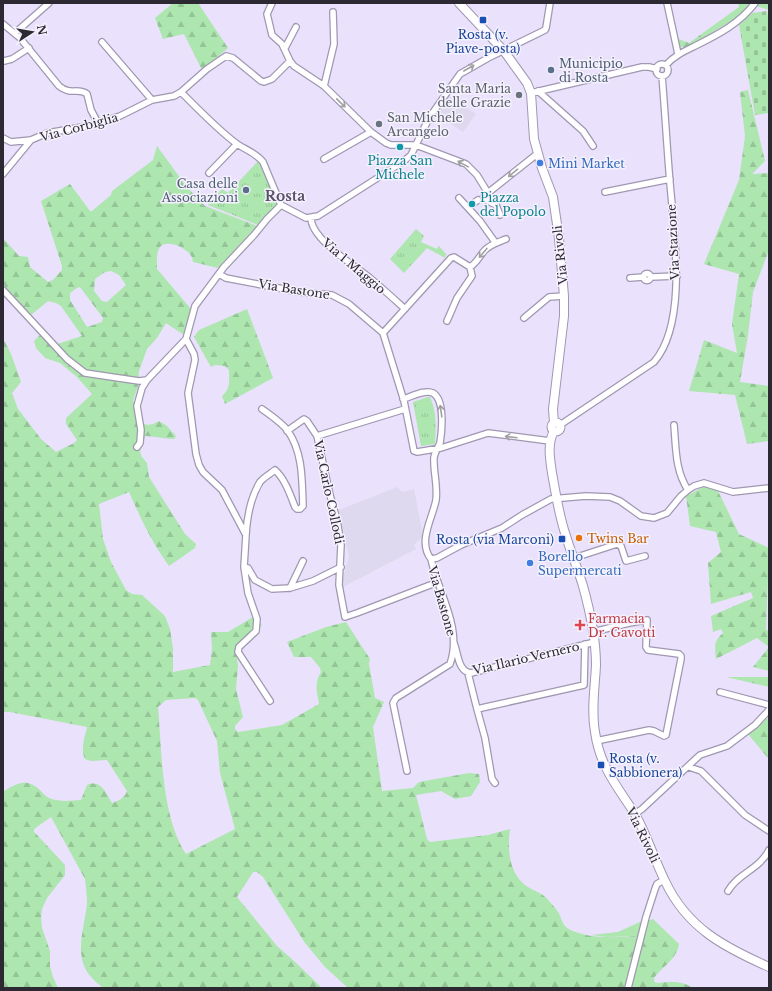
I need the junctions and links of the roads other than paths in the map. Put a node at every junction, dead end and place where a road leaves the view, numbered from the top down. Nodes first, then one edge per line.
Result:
1 (49, 3) edge
2 (272, 3) edge
3 (459, 3) edge
4 (550, 3) edge
5 (667, 3) edge
6 (755, 3) edge
7 (333, 12) dead end
8 (3, 24) edge
9 (296, 27) dead end
10 (15, 33) junction
11 (102, 42) dead end
12 (29, 48) junction
13 (285, 48) junction
14 (504, 50) junction
15 (678, 54) junction
16 (4, 61) dead end
17 (290, 61) junction
18 (666, 65) junction
19 (657, 69) junction
20 (662, 76) junction
21 (324, 86) junction
22 (182, 92) junction
23 (534, 92) junction
24 (152, 100) junction
25 (98, 123) junction
26 (371, 132) junction
27 (3, 138) edge
28 (31, 140) junction
29 (237, 144) junction
30 (416, 145) junction
31 (593, 146) dead end
32 (538, 154) junction
33 (324, 159) dead end
34 (209, 173) dead end
35 (3, 174) edge
36 (670, 178) junction
37 (605, 192) dead end
38 (486, 195) junction
39 (459, 198) dead end
40 (478, 200) dead end
41 (281, 205) junction
42 (468, 207) junction
43 (500, 215) dead end
44 (310, 218) junction
45 (506, 240) dead end
46 (495, 242) junction
47 (471, 266) junction
48 (219, 274) junction
49 (676, 276) junction
50 (630, 278) dead end
51 (3, 290) edge
52 (564, 296) junction
53 (405, 309) junction
54 (524, 318) dead end
55 (447, 321) dead end
56 (383, 333) junction
57 (186, 339) junction
58 (147, 380) junction
59 (403, 399) junction
60 (262, 408) dead end
61 (405, 409) junction
62 (674, 424) dead end
63 (556, 426) junction
64 (288, 431) junction
65 (317, 436) junction
66 (550, 441) junction
67 (137, 447) dead end
68 (437, 449) junction
69 (769, 488) edge
70 (688, 490) junction
71 (556, 499) junction
72 (246, 535) junction
73 (645, 556) dead end
74 (574, 558) junction
75 (430, 559) junction
76 (303, 561) dead end
77 (244, 567) junction
78 (341, 567) junction
79 (438, 582) junction
80 (290, 588) junction
81 (593, 632) junction
82 (594, 642) junction
83 (454, 643) junction
84 (585, 644) junction
85 (468, 672) junction
86 (720, 692) dead end
87 (270, 701) dead end
88 (769, 705) edge
89 (477, 709) junction
90 (769, 710) edge
91 (596, 741) junction
92 (689, 766) junction
93 (407, 771) dead end
94 (495, 783) dead end
95 (635, 814) junction
96 (769, 831) edge
97 (769, 850) edge
98 (664, 880) junction
99 (728, 890) dead end
100 (769, 967) edge
101 (628, 988) edge

1 - 10 street
2 - 13 street
3 - 14 street, Via Rivoli
4 - 14 street
5 - 15 street
6 - 15 street
7 - 21 street
8 - 10 street
9 - 13 street
10 - 12 street
11 - 24 street
12 - 16 street
12 - 25 street
13 - 17 street
14 - 23 street, Via Rivoli
30 -> 14 street
15 - 18 street
17 - 21 street
17 - 22 street, Via Corbiglia
18 - 19 street
18 - 20 street
19 - 20 street
19 - 23 street
20 - 36 street, Via Stazione
21 -> 26 street
22 - 24 street, Via Corbiglia
22 - 29 street
23 - 31 street
23 - 32 street, Via Rivoli
24 - 25 street, Via Corbiglia
25 - 28 street, Via Corbiglia
26 - 30 street
26 - 33 street
27 - 28 street, Via Corbiglia
28 - 35 street
29 - 34 street
29 - 41 street
38 -> 30 street
30 - 44 street
32 -> 38 street
32 - 52 street, Via Rivoli
36 - 37 street
36 - 49 street, Via Stazione
38 - 43 street
39 - 42 street
40 - 42 street
41 - 44 street
41 - 48 street
42 - 46 street
44 - 53 street, Via 1 Maggio
45 - 46 street
46 -> 47 street
47 - 53 street
47 - 55 street
48 - 56 street, Via Bastone
48 - 57 street
49 - 50 street
49 - 63 street, Via Stazione
51 - 58 street
52 - 54 street
52 - 63 street, Via Rivoli
53 - 56 street
56 - 59 street
57 - 58 street
57 - 72 street
58 - 67 street
59 - 61 street
68 -> 59 street, Via Bastone
60 - 64 street
61 - 65 street
61 - 68 street
62 - 70 street
63 - 66 street, Via Rivoli
64 - 65 street, Via Carlo Collodi
64 - 72 street
65 - 78 street, Via Carlo Collodi
66 -> 68 street
66 - 71 street, Via Rivoli
68 - 75 street, Via Bastone
69 - 70 street
70 - 71 street
71 - 74 street, Via Rivoli
71 - 75 street
72 - 77 street
73 - 74 street
74 - 81 street, Via Rivoli
75 - 79 street, Via Bastone
76 - 80 street
77 - 80 street
77 - 87 street
78 - 79 street, Via Carlo Collodi
78 - 80 street
79 - 83 street, Via Bastone
81 - 82 street, Via Rivoli
81 - 91 street
82 - 84 street, Via Ilario Vernero
82 - 91 street, Via Rivoli
83 - 85 street, Via Ilario Vernero
83 - 93 street, Via Bastone
84 - 85 street, Via Ilario Vernero
84 - 89 street
85 - 89 street
86 - 88 street
89 - 94 street
90 - 92 street
91 - 95 street, Via Rivoli
92 - 95 street
92 - 96 street
95 - 98 street, Via Rivoli
97 - 99 street
98 - 100 street, Via Rivoli
98 - 101 street

